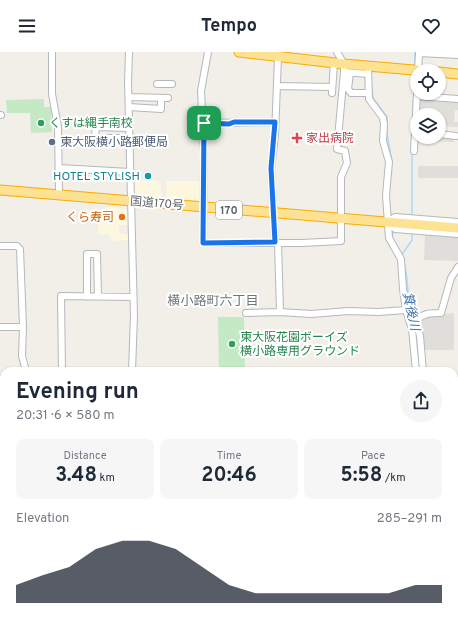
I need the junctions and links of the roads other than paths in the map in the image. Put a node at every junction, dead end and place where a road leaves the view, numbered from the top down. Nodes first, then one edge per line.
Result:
1 (52, 52) edge
2 (129, 52) edge
3 (208, 52) edge
4 (239, 52) edge
5 (337, 52) edge
6 (458, 55) edge
7 (278, 57) junction
8 (334, 63) junction
9 (420, 64) edge
10 (346, 70) junction
11 (368, 70) junction
12 (410, 71) edge
13 (446, 73) edge
14 (458, 74) edge
15 (157, 84) dead end
16 (164, 84) junction
17 (172, 84) dead end
18 (277, 86) junction
19 (369, 93) junction
20 (129, 97) junction
21 (164, 98) junction
22 (446, 98) edge
23 (458, 99) edge
24 (129, 107) junction
25 (275, 122) junction
26 (204, 123) junction
27 (129, 128) junction
28 (446, 135) edge
29 (456, 136) dead end
30 (129, 138) junction
31 (415, 144) edge
32 (414, 151) dead end
33 (59, 168) junction
34 (130, 172) junction
35 (0, 190) edge
36 (59, 195) junction
37 (131, 201) junction
38 (203, 208) junction
39 (275, 214) junction
40 (342, 219) junction
41 (388, 222) junction
42 (458, 222) edge
43 (458, 228) edge
44 (458, 234) edge
45 (276, 242) junction
46 (0, 246) edge
47 (458, 267) edge
48 (87, 297) junction
49 (98, 297) junction
50 (133, 297) junction
51 (406, 310) junction
52 (280, 312) junction
53 (246, 313) dead end
54 (0, 327) edge
55 (23, 327) junction
56 (25, 367) edge
57 (62, 367) edge
58 (132, 367) edge
59 (416, 367) edge
60 (423, 367) edge

1 - 33 street
2 - 20 street
3 - 26 street
4 - 7 highway
5 - 10 street
6 - 9 street
7 - 8 highway
7 - 18 street
8 - 10 highway
8 - 18 street
10 - 11 highway
10 - 19 street
10 - 40 street
11 - 12 highway
11 - 19 street
13 - 14 highway
15 - 16 street
16 - 17 street
16 - 21 street
18 - 25 street
19 - 41 street
20 - 21 street
20 - 24 street
21 - 24 street
22 - 23 street
24 - 27 street
25 - 26 street
25 - 39 street
26 - 38 street
27 - 30 street
27 - 30 street
28 - 29 street
30 - 34 street
31 - 32 street
33 - 34 street
33 - 36 street
34 - 37 street
35 - 36 highway, 国道170号 / 170
36 - 37 highway, 国道170号 / 170
37 - 38 highway, 国道170号 / 170
37 - 50 street
38 - 39 highway, 国道170号 / 170
38 - 45 street
39 - 40 highway, 国道170号 / 170
39 - 45 street
40 - 41 highway, 国道170号 / 170
40 - 45 street
41 - 42 street
41 - 43 highway, 国道170号 / 170
41 - 44 street
41 - 51 street
45 - 52 street
46 - 55 street
47 - 60 street
48 - 49 street
48 - 49 street
48 - 57 street
49 - 50 street
50 - 58 street
51 - 52 street
51 - 59 street
52 - 53 street
54 - 55 street
55 - 56 street

